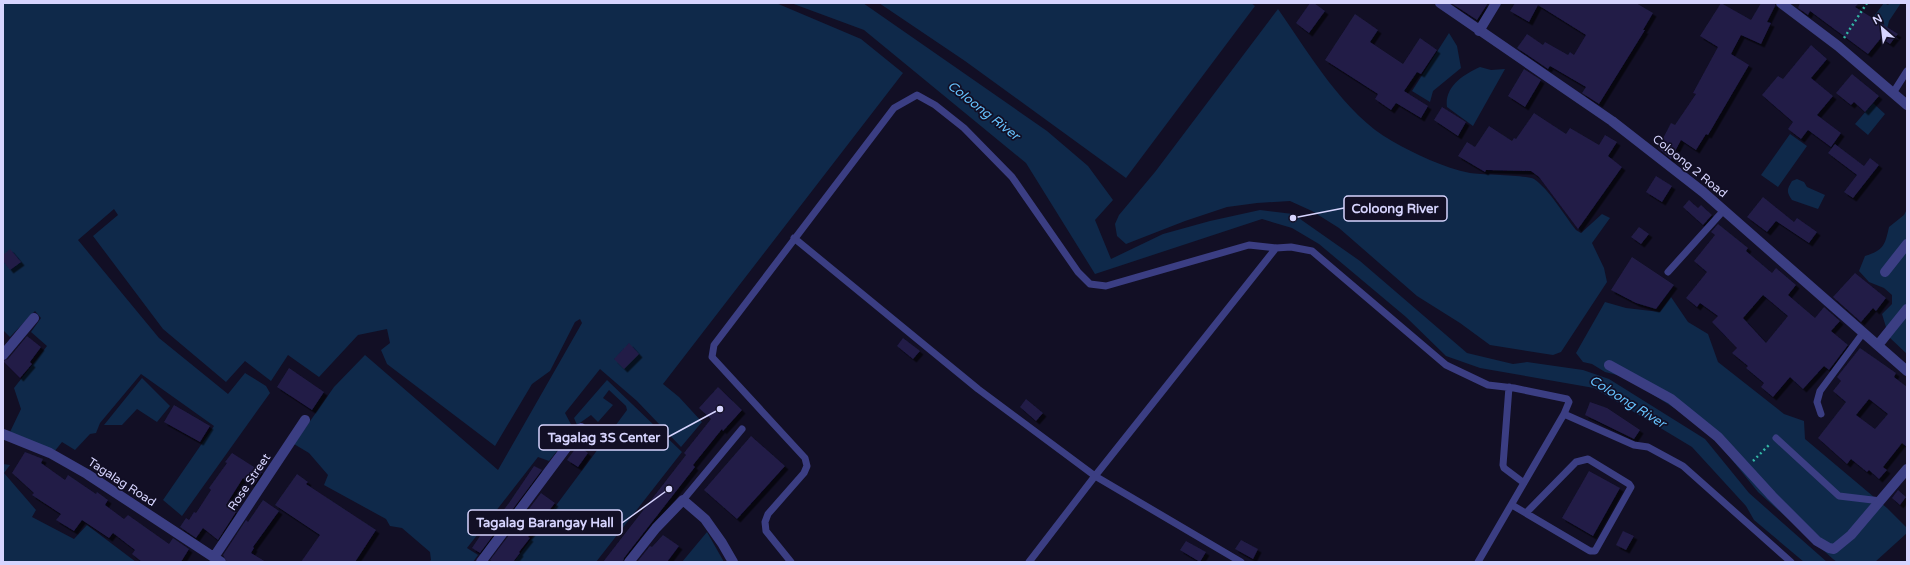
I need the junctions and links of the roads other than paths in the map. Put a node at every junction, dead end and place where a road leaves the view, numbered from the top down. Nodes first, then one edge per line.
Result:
1 (1440, 3) edge
2 (1496, 3) edge
3 (1781, 3) edge
4 (1479, 31) junction
5 (1907, 71) edge
6 (1893, 93) junction
7 (1907, 105) edge
8 (1724, 210) junction
9 (794, 238) junction
10 (1907, 244) edge
11 (1276, 248) junction
12 (1668, 272) dead end
13 (1885, 272) dead end
14 (1907, 309) edge
15 (34, 318) dead end
16 (1863, 333) junction
17 (1878, 345) junction
18 (3, 355) edge
19 (1609, 365) dead end
20 (1907, 371) edge
21 (1508, 388) junction
22 (1564, 414) junction
23 (1821, 414) dead end
24 (305, 420) dead end
25 (581, 428) dead end
26 (742, 429) dead end
27 (3, 434) edge
28 (1776, 438) road end
29 (1907, 469) edge
30 (1095, 476) junction
31 (1524, 483) junction
32 (683, 500) junction
33 (1881, 501) junction
34 (1512, 505) junction
35 (1526, 513) junction
36 (218, 560) edge
37 (480, 562) edge
38 (629, 562) edge
39 (733, 562) edge
40 (791, 562) edge
41 (1030, 562) edge
42 (1241, 562) edge
43 (1478, 562) edge
44 (1791, 562) edge

1 - 4 street, Coloong 2 Road
2 - 4 street
3 - 6 street
4 - 8 street, Coloong 2 Road
5 - 6 lane
6 - 7 street
8 - 12 lane
8 - 16 street, Coloong 2 Road
9 - 11 lane
9 - 30 lane
9 - 40 lane
10 - 13 street
11 - 21 lane
11 - 30 lane
14 - 17 street
15 - 18 street
16 - 17 street, Coloong 2 Road
16 - 23 lane
17 - 20 street, Coloong 2 Road
19 - 33 street
21 - 22 lane
21 - 31 lane
22 - 31 lane
22 - 44 lane
24 - 36 street, Rose Street
25 - 37 street
26 - 32 lane
27 - 36 street, Tagalag Road
28 - 33 lane
29 - 33 street
30 - 41 lane
30 - 42 lane
31 - 34 lane
32 - 38 street
32 - 39 street
34 - 35 lane
34 - 43 lane
35 - 35 lane

